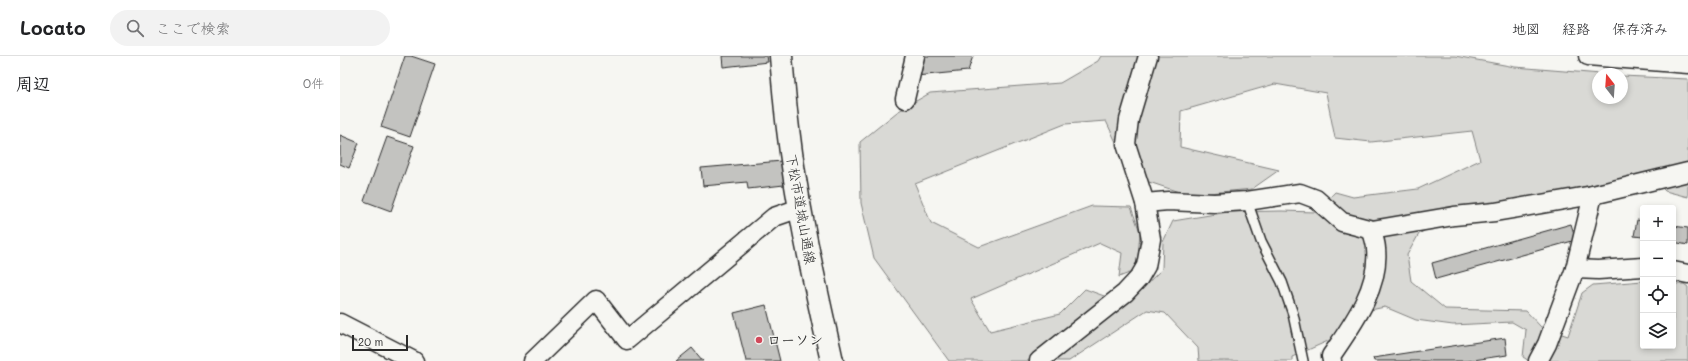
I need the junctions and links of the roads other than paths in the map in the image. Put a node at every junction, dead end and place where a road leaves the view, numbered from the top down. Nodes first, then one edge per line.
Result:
1 (781, 56) edge
2 (915, 56) edge
3 (1148, 56) edge
4 (1588, 56) edge
5 (1688, 64) edge
6 (905, 99) dead end
7 (1688, 172) edge
8 (1594, 195) junction
9 (1247, 201) junction
10 (1145, 203) junction
11 (800, 208) junction
12 (1372, 230) junction
13 (1640, 267) edge
14 (1575, 269) junction
15 (1676, 272) edge
16 (1688, 274) edge
17 (340, 323) edge
18 (414, 361) edge
19 (533, 361) edge
20 (832, 361) edge
21 (1039, 361) edge
22 (1303, 361) edge
23 (1332, 361) edge
24 (1538, 361) edge

1 - 11 street, 下松市道城山通線
2 - 6 street
3 - 10 street
4 - 5 street
7 - 8 street
8 - 12 street
8 - 14 street
9 - 10 street
9 - 12 street
9 - 22 lane
10 - 21 street
11 - 19 street
11 - 20 street, 下松市道城山通線
12 - 23 street
13 - 14 street
14 - 24 street
15 - 16 street
17 - 18 street

